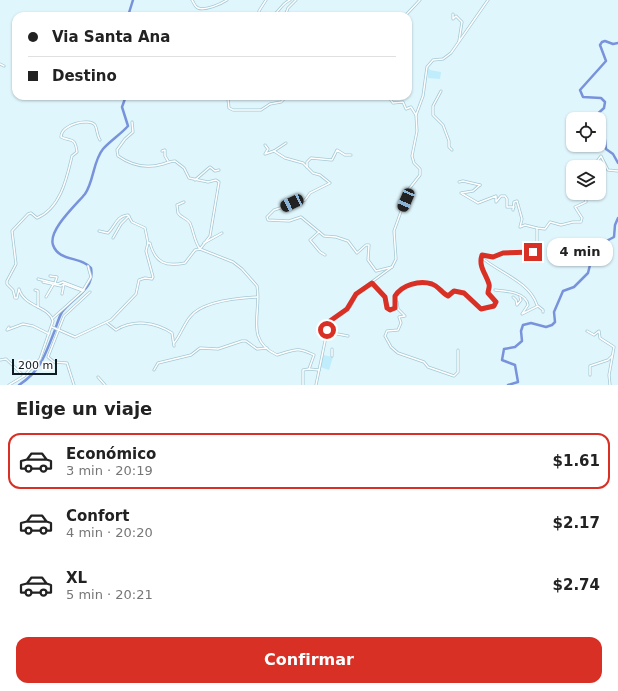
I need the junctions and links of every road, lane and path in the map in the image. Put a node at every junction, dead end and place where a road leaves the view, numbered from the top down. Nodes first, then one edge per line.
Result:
1 (192, 0) edge
2 (227, 0) edge
3 (266, 0) edge
4 (290, 0) edge
5 (296, 0) edge
6 (420, 0) edge
7 (484, 0) edge
8 (488, 0) edge
9 (223, 1) edge
10 (486, 2) junction
11 (259, 12) edge
12 (278, 12) edge
13 (287, 12) edge
14 (409, 12) edge
15 (453, 14) dead end
16 (458, 43) junction
17 (0, 64) edge
18 (4, 66) dead end
19 (441, 91) dead end
20 (228, 100) edge
21 (283, 100) edge
22 (391, 100) edge
23 (416, 115) junction
24 (132, 122) dead end
25 (100, 140) dead end
26 (286, 143) dead end
27 (265, 145) dead end
28 (452, 150) dead end
29 (162, 151) dead end
30 (274, 151) junction
31 (351, 156) dead end
32 (170, 162) junction
33 (606, 166) edge
34 (307, 167) junction
35 (220, 170) dead end
36 (618, 171) edge
37 (196, 180) junction
38 (459, 182) dead end
39 (586, 200) edge
40 (184, 202) dead end
41 (514, 207) junction
42 (513, 210) dead end
43 (129, 216) junction
44 (536, 228) junction
45 (99, 231) dead end
46 (319, 232) junction
47 (222, 233) dead end
48 (113, 238) dead end
49 (148, 243) junction
50 (202, 244) junction
51 (200, 249) junction
52 (325, 255) dead end
53 (481, 257) junction
54 (88, 266) dead end
55 (392, 267) junction
56 (50, 276) dead end
57 (38, 279) dead end
58 (43, 282) dead end
59 (372, 283) junction
60 (54, 284) junction
61 (64, 284) junction
62 (35, 290) dead end
63 (84, 290) junction
64 (495, 290) dead end
65 (90, 292) dead end
66 (62, 294) dead end
67 (258, 297) junction
68 (513, 297) dead end
69 (520, 297) junction
70 (46, 298) dead end
71 (395, 303) junction
72 (538, 306) junction
73 (38, 307) junction
74 (543, 312) dead end
75 (53, 318) junction
76 (107, 323) junction
77 (9, 327) dead end
78 (53, 327) junction
79 (58, 330) junction
80 (587, 331) dead end
81 (327, 332) junction
82 (49, 334) junction
83 (348, 336) dead end
84 (174, 343) junction
85 (174, 346) dead end
86 (267, 348) junction
87 (332, 349) dead end
88 (458, 350) dead end
89 (332, 356) dead end
90 (612, 356) junction
91 (0, 360) edge
92 (309, 369) junction
93 (154, 370) dead end
94 (319, 370) junction
95 (590, 375) dead end
96 (24, 376) junction
97 (98, 377) dead end
98 (8, 385) edge
99 (74, 385) edge
100 (105, 385) edge
101 (304, 385) edge
102 (316, 385) edge
103 (320, 385) edge
104 (610, 385) edge

1 - 9 street
2 - 9 street
3 - 11 street
4 - 12 street
5 - 13 street
6 - 14 street
7 - 10 street
8 - 10 street
10 - 16 street
15 - 16 street
16 - 23 street
17 - 18 street
19 - 28 street
20 - 21 street
22 - 23 street
23 - 55 street
24 - 32 street
25 - 73 street
26 - 30 street
27 - 30 street
29 - 32 street
30 - 34 street
31 - 34 street
32 - 37 street
33 - 36 street
34 - 46 street
35 - 37 street
37 - 50 street
38 - 41 street
39 - 44 street
40 - 51 street
41 - 42 street
41 - 44 street
43 - 45 street
43 - 48 street
43 - 49 street
44 - 53 street
46 - 52 street
46 - 55 street
47 - 50 street
49 - 51 street
49 - 76 street
50 - 51 street
51 - 67 street
53 - 71 street
53 - 72 street
54 - 63 street
55 - 59 street
56 - 60 street
57 - 60 street
58 - 60 street
59 - 71 street
59 - 81 street
60 - 61 street
60 - 63 street
60 - 70 street
61 - 63 street
61 - 66 street
62 - 73 street
63 - 75 street
64 - 69 street
65 - 79 street
67 - 84 street
67 - 86 street
68 - 69 street
69 - 72 street
71 - 88 street
72 - 74 street
73 - 75 street
75 - 78 street
76 - 79 street
76 - 84 street
77 - 82 street
78 - 79 street
78 - 82 street
79 - 99 street
80 - 90 street
81 - 83 street
81 - 94 street
82 - 96 street
84 - 85 street
86 - 92 street
86 - 93 street
87 - 89 street
90 - 95 street
90 - 104 street
91 - 96 street
92 - 94 street
92 - 101 street
94 - 102 street
96 - 98 street
97 - 100 street
102 - 103 street

